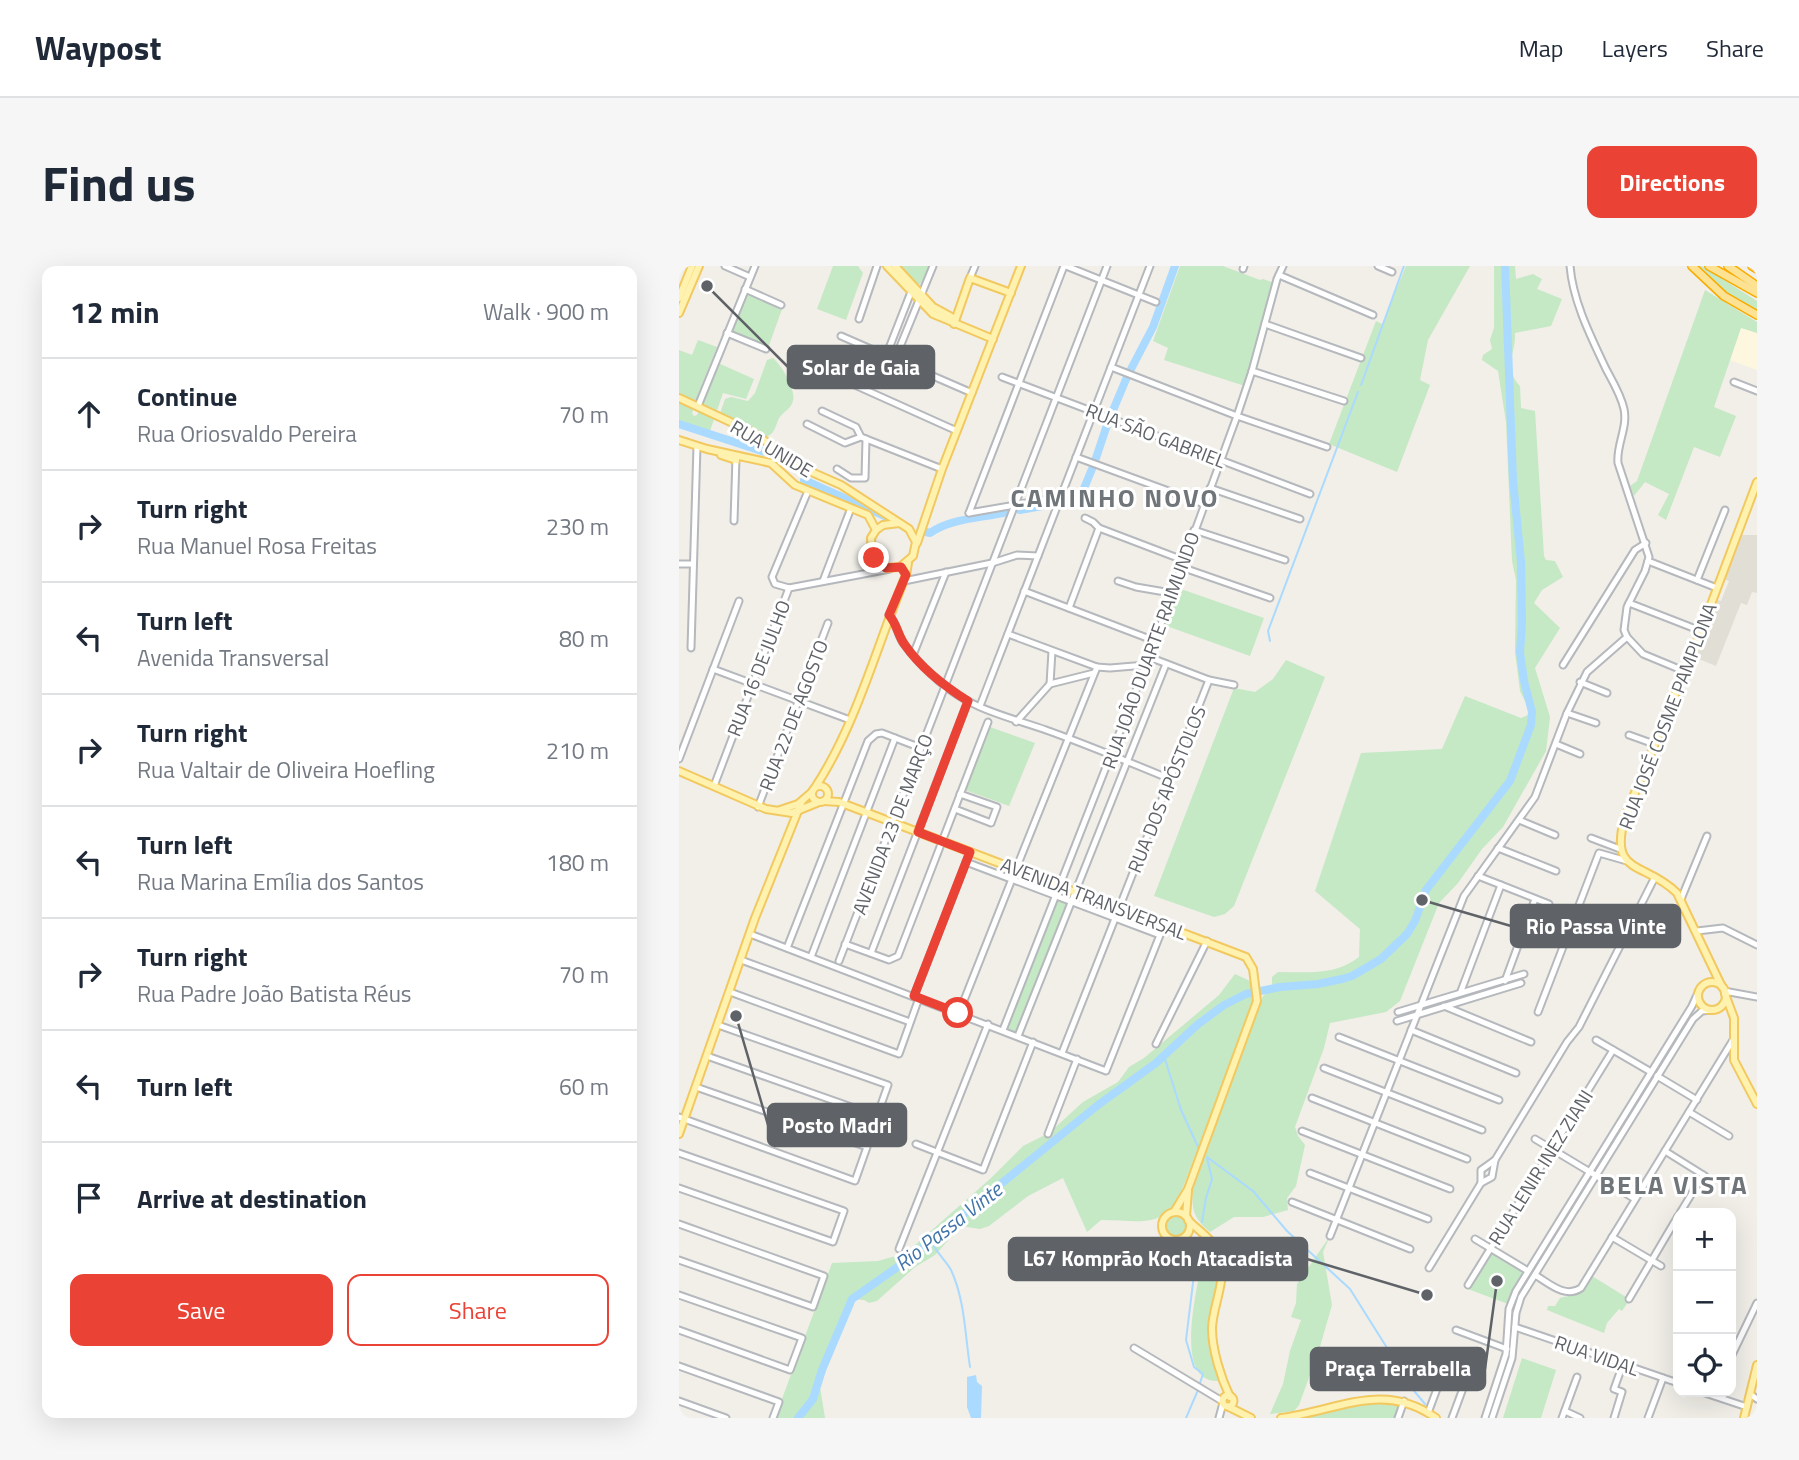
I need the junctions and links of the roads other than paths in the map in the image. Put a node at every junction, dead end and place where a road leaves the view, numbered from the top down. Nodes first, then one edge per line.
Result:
1 (692, 266) edge
2 (699, 266) edge
3 (725, 266) edge
4 (755, 266) edge
5 (877, 266) edge
6 (887, 266) edge
7 (895, 266) edge
8 (933, 266) edge
9 (975, 266) edge
10 (1021, 266) edge
11 (1065, 266) edge
12 (1107, 266) edge
13 (1150, 266) edge
14 (1283, 266) edge
15 (1378, 266) edge
16 (1570, 266) edge
17 (1692, 266) edge
18 (1709, 266) edge
19 (1717, 266) edge
20 (1728, 266) edge
21 (1752, 266) edge
22 (1757, 269) edge
23 (1392, 272) dead end
24 (1279, 275) junction
25 (750, 277) junction
26 (970, 278) junction
27 (1101, 280) junction
28 (1757, 286) edge
29 (745, 289) junction
30 (911, 292) junction
31 (1010, 293) junction
32 (1757, 293) edge
33 (1139, 295) junction
34 (920, 297) junction
35 (679, 298) edge
36 (1156, 302) dead end
37 (781, 305) dead end
38 (679, 313) edge
39 (1373, 315) dead end
40 (1757, 315) edge
41 (859, 318) dead end
42 (955, 322) junction
43 (1265, 324) junction
44 (898, 325) junction
45 (907, 329) junction
46 (727, 333) junction
47 (841, 336) dead end
48 (993, 339) junction
49 (766, 349) dead end
50 (886, 355) junction
51 (1360, 358) dead end
52 (895, 359) junction
53 (1111, 367) junction
54 (1252, 371) junction
55 (828, 373) dead end
56 (1002, 377) dead end
57 (1734, 382) dead end
58 (1019, 383) junction
59 (1757, 391) edge
60 (972, 393) junction
61 (679, 398) edge
62 (1056, 398) junction
63 (1345, 401) dead end
64 (698, 406) junction
65 (822, 411) dead end
66 (1093, 412) junction
67 (1237, 416) junction
68 (807, 425) dead end
69 (957, 431) junction
70 (864, 438) junction
71 (679, 440) edge
72 (697, 446) junction
73 (1327, 447) dead end
74 (778, 451) junction
75 (736, 457) junction
76 (1076, 457) junction
77 (1220, 459) junction
78 (771, 463) junction
79 (791, 463) junction
80 (942, 469) junction
81 (837, 470) dead end
82 (782, 471) junction
83 (1757, 482) edge
84 (1210, 488) junction
85 (807, 491) junction
86 (1310, 494) dead end
87 (1061, 497) junction
88 (1204, 504) junction
89 (1015, 505) junction
90 (851, 508) junction
91 (1725, 510) dead end
92 (1085, 518) dead end
93 (1300, 519) dead end
94 (734, 522) dead end
95 (899, 523) junction
96 (923, 526) junction
97 (1099, 528) junction
98 (876, 530) junction
99 (1194, 530) junction
100 (912, 532) junction
101 (1646, 543) junction
102 (916, 546) junction
103 (1038, 556) junction
104 (1285, 560) dead end
105 (1649, 561) junction
106 (908, 563) junction
107 (992, 563) junction
108 (679, 564) edge
109 (693, 564) junction
110 (879, 564) junction
111 (1182, 564) junction
112 (901, 567) junction
113 (890, 569) junction
114 (946, 572) junction
115 (869, 573) junction
116 (905, 578) junction
117 (1697, 580) junction
118 (823, 581) junction
119 (1118, 581) dead end
120 (789, 588) junction
121 (1717, 588) junction
122 (1024, 592) junction
123 (1171, 593) junction
124 (1270, 598) dead end
125 (739, 601) dead end
126 (1629, 603) junction
127 (1069, 608) junction
128 (889, 615) junction
129 (828, 623) dead end
130 (1700, 631) junction
131 (1008, 634) junction
132 (1627, 637) junction
133 (1155, 640) junction
134 (691, 648) dead end
135 (1052, 651) junction
136 (913, 655) junction
137 (1149, 657) junction
138 (1166, 664) junction
139 (1146, 665) junction
140 (1563, 665) dead end
141 (713, 669) junction
142 (1095, 670) junction
143 (1684, 671) junction
144 (1209, 680) junction
145 (1580, 682) junction
146 (753, 684) junction
147 (1050, 684) junction
148 (1234, 685) dead end
149 (945, 687) junction
150 (1607, 693) dead end
151 (799, 701) junction
152 (968, 701) junction
153 (980, 706) junction
154 (1567, 713) junction
155 (850, 720) junction
156 (988, 722) dead end
157 (1016, 722) junction
158 (1596, 723) dead end
159 (1629, 735) dead end
160 (895, 738) junction
161 (1068, 738) junction
162 (1556, 744) junction
163 (1654, 744) junction
164 (921, 748) junction
165 (1580, 754) dead end
166 (1112, 755) junction
167 (679, 759) edge
168 (1127, 761) junction
169 (829, 766) junction
170 (679, 771) edge
171 (1170, 779) junction
172 (714, 786) junction
173 (814, 789) junction
174 (827, 790) junction
175 (960, 794) junction
176 (802, 801) junction
177 (821, 802) junction
178 (841, 803) junction
179 (758, 807) junction
180 (955, 809) junction
181 (775, 810) junction
182 (797, 811) junction
183 (867, 812) junction
184 (785, 813) junction
185 (793, 819) junction
186 (1519, 820) junction
187 (893, 822) junction
188 (918, 832) junction
189 (1555, 835) dead end
190 (1707, 836) dead end
191 (1591, 838) dead end
192 (942, 841) junction
193 (1498, 848) junction
194 (1621, 849) junction
195 (1589, 850) dead end
196 (970, 852) junction
197 (1598, 853) junction
198 (1627, 861) junction
199 (966, 862) junction
200 (1016, 869) junction
201 (1556, 871) dead end
202 (1478, 876) junction
203 (1655, 877) junction
204 (1012, 879) junction
205 (1501, 885) junction
206 (1060, 886) junction
207 (1076, 891) junction
208 (1056, 896) junction
209 (1535, 899) junction
210 (1681, 899) junction
211 (1072, 902) junction
212 (1549, 904) dead end
213 (1119, 908) junction
214 (1115, 918) junction
215 (1164, 925) junction
216 (1697, 931) junction
217 (750, 934) junction
218 (1160, 935) junction
219 (1207, 941) junction
220 (845, 944) junction
221 (1757, 945) edge
222 (787, 948) junction
223 (871, 953) junction
224 (811, 957) junction
225 (741, 960) junction
226 (839, 961) dead end
227 (1712, 962) junction
228 (1524, 974) dead end
229 (1505, 979) junction
230 (1521, 983) dead end
231 (1706, 983) junction
232 (1506, 987) junction
233 (1724, 990) junction
234 (1461, 991) junction
235 (730, 992) junction
236 (1698, 993) junction
237 (916, 997) junction
238 (1757, 997) edge
239 (1421, 1004) junction
240 (1443, 1006) junction
241 (1714, 1009) junction
242 (1398, 1012) dead end
243 (1538, 1012) dead end
244 (958, 1013) junction
245 (1417, 1013) junction
246 (1734, 1017) junction
247 (1397, 1021) dead end
248 (910, 1022) junction
249 (988, 1024) junction
250 (718, 1025) junction
251 (1003, 1030) junction
252 (1411, 1030) junction
253 (1018, 1036) junction
254 (1339, 1037) dead end
255 (1597, 1040) dead end
256 (1033, 1042) junction
257 (1531, 1042) dead end
258 (1156, 1044) dead end
259 (1730, 1049) junction
260 (1613, 1050) junction
261 (1062, 1053) junction
262 (707, 1056) junction
263 (1077, 1059) junction
264 (1399, 1060) junction
265 (1324, 1068) dead end
266 (1651, 1072) junction
267 (1515, 1073) dead end
268 (1657, 1076) junction
269 (696, 1087) junction
270 (1386, 1093) junction
271 (1312, 1098) dead end
272 (1499, 1100) dead end
273 (1697, 1100) junction
274 (1757, 1104) edge
275 (1689, 1112) junction
276 (682, 1118) edge
277 (1375, 1122) junction
278 (1482, 1130) dead end
279 (1303, 1131) dead end
280 (679, 1133) edge
281 (1048, 1134) dead end
282 (1730, 1136) dead end
283 (1535, 1139) dead end
284 (916, 1144) dead end
285 (1552, 1149) junction
286 (1665, 1151) junction
287 (937, 1152) junction
288 (679, 1153) edge
289 (1362, 1154) junction
290 (1467, 1159) dead end
291 (1495, 1160) junction
292 (1589, 1172) junction
293 (1310, 1173) dead end
294 (1596, 1176) junction
295 (1481, 1183) junction
296 (679, 1188) edge
297 (1349, 1188) junction
298 (1188, 1189) junction
299 (1450, 1189) dead end
300 (1636, 1199) junction
301 (1292, 1202) dead end
302 (1683, 1208) edge
303 (1174, 1212) junction
304 (1187, 1218) junction
305 (1428, 1219) dead end
306 (1336, 1220) junction
307 (679, 1224) edge
308 (1673, 1225) edge
309 (1185, 1237) junction
310 (1330, 1237) dead end
311 (1612, 1237) junction
312 (1207, 1238) junction
313 (1475, 1239) dead end
314 (1490, 1248) junction
315 (1410, 1249) dead end
316 (899, 1250) dead end
317 (679, 1259) edge
318 (1652, 1261) junction
319 (1661, 1266) dead end
320 (1429, 1268) dead end
321 (1528, 1271) junction
322 (1535, 1275) junction
323 (1468, 1284) dead end
324 (679, 1295) edge
325 (1629, 1299) dead end
326 (1757, 1303) edge
327 (1515, 1327) junction
328 (679, 1330) edge
329 (1456, 1330) dead end
330 (1736, 1347) edge
331 (1134, 1348) dead end
332 (1507, 1349) junction
333 (1447, 1362) dead end
334 (1472, 1364) dead end
335 (1623, 1364) junction
336 (1757, 1365) edge
337 (679, 1366) edge
338 (1577, 1377) dead end
339 (1663, 1378) junction
340 (1673, 1381) edge
341 (1754, 1395) edge
342 (1717, 1397) edge
343 (679, 1401) edge
344 (1227, 1401) junction
345 (1404, 1401) junction
346 (1747, 1407) junction
347 (1428, 1413) junction
348 (1220, 1415) edge
349 (1563, 1415) edge
350 (726, 1418) edge
351 (773, 1418) edge
352 (1251, 1418) edge
353 (1281, 1418) edge
354 (1398, 1418) edge
355 (1436, 1418) edge
356 (1451, 1418) edge
357 (1485, 1418) edge
358 (1492, 1418) edge
359 (1580, 1418) edge
360 (1614, 1418) edge
361 (1648, 1418) edge
362 (1744, 1418) edge

1 - 35 main road
2 - 38 main road
3 - 25 street
4 - 25 street
5 - 41 street
6 - 30 main road
7 - 34 main road
8 - 34 street
9 - 26 street
10 - 31 main road
11 - 27 street
11 - 58 street
12 - 27 street, AVENIDA 23 DE MARÇO
13 - 33 street
14 - 24 street, RUA JOÃO DUARTE RAIMUNDO
15 - 23 street
16 - 101 street
17 - 40 highway
18 - 32 highway
19 - 32 highway
20 - 28 highway
21 - 22 highway
24 - 39 street
24 - 43 street, RUA JOÃO DUARTE RAIMUNDO
25 - 29 street
26 - 31 main road
26 - 42 main road
27 - 33 street
27 - 62 street, AVENIDA 23 DE MARÇO
29 - 37 street
29 - 46 street
30 - 34 main road
30 - 44 street
31 - 48 main road
33 - 36 street
33 - 53 street
34 - 42 main road
34 - 45 street
42 - 48 main road
43 - 51 street
43 - 54 street, RUA JOÃO DUARTE RAIMUNDO
44 - 45 street
44 - 50 street
45 - 52 street
46 - 49 street
46 - 64 street
47 - 50 street
48 - 60 main road
50 - 52 street
52 - 60 street
53 - 66 street
53 - 67 street
54 - 63 street
54 - 67 street, RUA JOÃO DUARTE RAIMUNDO
55 - 69 street
56 - 58 street, RUA SÃO GABRIEL
57 - 59 street
58 - 62 street, RUA SÃO GABRIEL
58 - 89 street
60 - 69 main road
61 - 64 main road, RUA UNIDE
62 - 66 street, RUA SÃO GABRIEL
62 - 89 street, AVENIDA 23 DE MARÇO
64 - 74 main road, RUA UNIDE
65 - 70 street
66 - 76 street
66 - 77 street, RUA SÃO GABRIEL
67 - 73 street
67 - 77 street, RUA JOÃO DUARTE RAIMUNDO
68 - 70 street
69 - 80 main road
70 - 80 street
70 - 81 street
71 - 72 main road
72 - 75 main road
72 - 109 street
74 - 78 main road
74 - 79 main road, RUA UNIDE
75 - 78 main road
75 - 94 street
76 - 87 street
76 - 88 street
77 - 84 street, RUA JOÃO DUARTE RAIMUNDO
77 - 86 street, RUA SÃO GABRIEL
78 - 82 main road
79 - 82 main road
79 - 95 main road, RUA UNIDE
80 - 96 main road
82 - 85 main road
83 - 121 main road, RUA JOSÉ COSME PAMPLONA
84 - 88 street, RUA JOÃO DUARTE RAIMUNDO
84 - 93 street
85 - 90 main road
85 - 120 street
87 - 89 street
87 - 103 street
88 - 99 street, RUA JOÃO DUARTE RAIMUNDO
89 - 107 street, AVENIDA 23 DE MARÇO
90 - 98 main road
90 - 118 street
91 - 117 street
92 - 97 street
95 - 98 main road
95 - 100 main road
96 - 100 main road
96 - 102 main road
97 - 111 street
97 - 127 street
98 - 110 main road
99 - 104 street
99 - 111 street, RUA JOÃO DUARTE RAIMUNDO
100 - 102 main road
101 - 105 street
101 - 140 street
102 - 106 main road
103 - 107 street
103 - 122 street
105 - 117 street
105 - 126 street
106 - 112 main road
106 - 116 main road
107 - 114 street
107 - 149 street, AVENIDA 23 DE MARÇO
108 - 109 street
109 - 134 street
110 - 113 main road
110 - 115 street
111 - 123 street, RUA JOÃO DUARTE RAIMUNDO
111 - 124 street
112 - 113 main road
112 - 116 main road
113 - 115 street, RUA 16 DE JULHO
114 - 116 street
114 - 136 street
115 - 118 street, RUA 16 DE JULHO
116 - 128 main road
117 - 121 street
118 - 120 street, RUA 16 DE JULHO
119 - 123 street
120 - 146 street, RUA 16 DE JULHO
121 - 130 main road, RUA JOSÉ COSME PAMPLONA
122 - 127 street
122 - 131 street
123 - 133 street, RUA JOÃO DUARTE RAIMUNDO
125 - 141 street
126 - 130 street
126 - 132 street
127 - 133 street
128 - 136 street
128 - 155 main road
129 - 151 street, RUA 22 DE AGOSTO
130 - 143 main road, RUA JOSÉ COSME PAMPLONA
131 - 135 street
131 - 153 street
132 - 143 street
132 - 145 street
133 - 137 street, RUA JOÃO DUARTE RAIMUNDO
135 - 142 street
135 - 147 street
136 - 149 street
137 - 138 street
137 - 139 street, RUA JOÃO DUARTE RAIMUNDO
138 - 144 street
138 - 168 street
139 - 142 street
139 - 166 street, RUA JOÃO DUARTE RAIMUNDO
141 - 146 street
141 - 167 street
142 - 147 street
142 - 161 street
143 - 163 main road, RUA JOSÉ COSME PAMPLONA
144 - 148 street
144 - 171 street, RUA DOS APÓSTOLOS
145 - 150 street
145 - 154 street
146 - 151 street
146 - 172 street, RUA 16 DE JULHO
147 - 157 street
149 - 152 street
149 - 164 street, AVENIDA 23 DE MARÇO
151 - 155 street
151 - 179 street, RUA 22 DE AGOSTO
152 - 153 street
152 - 188 street
153 - 157 street
154 - 158 street
154 - 162 street
155 - 169 main road
156 - 175 street
157 - 161 street
159 - 163 street
160 - 164 street
160 - 178 street
160 - 183 street
161 - 166 street
161 - 200 street
162 - 165 street
162 - 186 street
163 - 194 main road, RUA JOSÉ COSME PAMPLONA
164 - 187 street, AVENIDA 23 DE MARÇO
166 - 168 street
166 - 206 street, RUA JOÃO DUARTE RAIMUNDO
168 - 171 street
168 - 207 street
169 - 173 main road
169 - 174 main road
170 - 172 main road
171 - 213 street, RUA DOS APÓSTOLOS
172 - 179 main road
173 - 174 main road
173 - 176 main road
173 - 177 main road
174 - 177 main road
174 - 178 main road, AVENIDA TRANSVERSAL
175 - 180 street
175 - 180 street
176 - 181 main road
176 - 182 main road
177 - 178 main road, AVENIDA TRANSVERSAL
177 - 182 main road
178 - 183 main road, AVENIDA TRANSVERSAL
178 - 222 street
179 - 181 main road
180 - 192 street
181 - 184 main road
182 - 184 main road
182 - 185 main road
183 - 187 main road, AVENIDA TRANSVERSAL
183 - 224 street
184 - 185 main road
185 - 217 main road
186 - 189 street
186 - 193 street
187 - 188 main road, AVENIDA TRANSVERSAL
187 - 220 street, AVENIDA 23 DE MARÇO
188 - 192 main road, AVENIDA TRANSVERSAL
188 - 223 street
190 - 210 street
191 - 194 street
192 - 196 main road, AVENIDA TRANSVERSAL
192 - 223 street
193 - 201 street
193 - 202 street
194 - 198 main road, RUA JOSÉ COSME PAMPLONA
195 - 197 street
196 - 199 street
196 - 200 main road, AVENIDA TRANSVERSAL
197 - 198 street
197 - 243 street
198 - 203 main road
199 - 204 street
199 - 237 street
200 - 206 main road, AVENIDA TRANSVERSAL
202 - 205 street
202 - 239 street
203 - 210 main road
203 - 291 street
204 - 208 street
204 - 244 street
205 - 209 street
205 - 234 street
206 - 207 main road, AVENIDA TRANSVERSAL
206 - 208 street, RUA JOÃO DUARTE RAIMUNDO
207 - 211 street
207 - 213 main road, AVENIDA TRANSVERSAL
208 - 211 street
208 - 251 street, RUA JOÃO DUARTE RAIMUNDO
209 - 212 street
209 - 229 street
210 - 216 main road
211 - 214 street
211 - 253 street
213 - 214 street, RUA DOS APÓSTOLOS
213 - 215 main road, AVENIDA TRANSVERSAL
214 - 218 street
214 - 261 street, RUA DOS APÓSTOLOS
215 - 218 street
215 - 219 main road, AVENIDA TRANSVERSAL
216 - 221 street
216 - 227 main road
217 - 222 street
217 - 225 main road
218 - 263 street
219 - 258 street
219 - 298 main road, AVENIDA TRANSVERSAL
220 - 223 street
220 - 226 street, AVENIDA 23 DE MARÇO
222 - 224 street
224 - 237 street
225 - 235 main road
225 - 248 street
227 - 231 main road
227 - 233 main road
228 - 229 street
229 - 232 street
229 - 234 street
230 - 232 street
231 - 233 main road
231 - 236 main road
232 - 240 street
233 - 238 street
233 - 241 main road
233 - 246 main road
234 - 239 street
235 - 248 street
235 - 250 main road
236 - 241 main road
236 - 266 street
237 - 244 street
237 - 248 street
239 - 242 street
239 - 245 street
240 - 245 street
240 - 257 street
241 - 246 main road
241 - 268 street
244 - 249 street
245 - 247 street
245 - 252 street
246 - 259 main road
249 - 251 street
249 - 287 street
250 - 262 main road
250 - 262 street
251 - 253 street
252 - 264 street
252 - 267 street
253 - 256 street
254 - 264 street
255 - 260 street
256 - 261 street
256 - 287 street
259 - 273 street
259 - 274 main road
260 - 266 street
260 - 285 street, RUA LENIR INEZ ZIANI
261 - 263 street
262 - 269 main road
263 - 281 street
264 - 270 street
264 - 272 street
265 - 270 street
266 - 292 street
268 - 273 street
268 - 294 street
269 - 276 main road
269 - 276 street
270 - 277 street
270 - 278 street
271 - 277 street
273 - 275 street
275 - 282 street
275 - 286 street
276 - 280 main road
277 - 289 street
277 - 290 street
279 - 289 street
283 - 285 street
284 - 287 street
285 - 292 street
285 - 314 street, RUA LENIR INEZ ZIANI
286 - 300 street
286 - 302 street
287 - 316 street
288 - 296 street
289 - 297 street
289 - 299 street
291 - 295 street
291 - 295 street
292 - 294 street
292 - 321 street
293 - 297 street
294 - 300 street
294 - 322 street
295 - 320 street
297 - 305 street
297 - 306 street
298 - 303 main road
298 - 304 main road
300 - 311 street
301 - 306 street
303 - 304 main road
303 - 309 main road
304 - 309 main road
304 - 312 main road
306 - 310 street
306 - 315 street
307 - 317 street
308 - 318 street
309 - 312 main road
311 - 318 street
311 - 322 street
312 - 344 main road
313 - 314 street
314 - 321 street
314 - 323 street, RUA LENIR INEZ ZIANI
318 - 319 street
318 - 325 street
321 - 332 street
322 - 327 street
324 - 328 street
326 - 330 street
327 - 335 street, RUA VIDAL
327 - 358 street
329 - 332 street
331 - 344 street
332 - 357 street
333 - 347 street
334 - 356 street
335 - 339 street, RUA VIDAL
335 - 360 street
336 - 341 main road
337 - 351 street
338 - 349 street
339 - 340 street, RUA VIDAL
339 - 361 street
341 - 346 main road
342 - 346 street
343 - 350 street
344 - 348 street
344 - 352 main road
345 - 347 main road
345 - 353 main road
345 - 354 street
346 - 362 main road
347 - 355 main road
349 - 359 street

